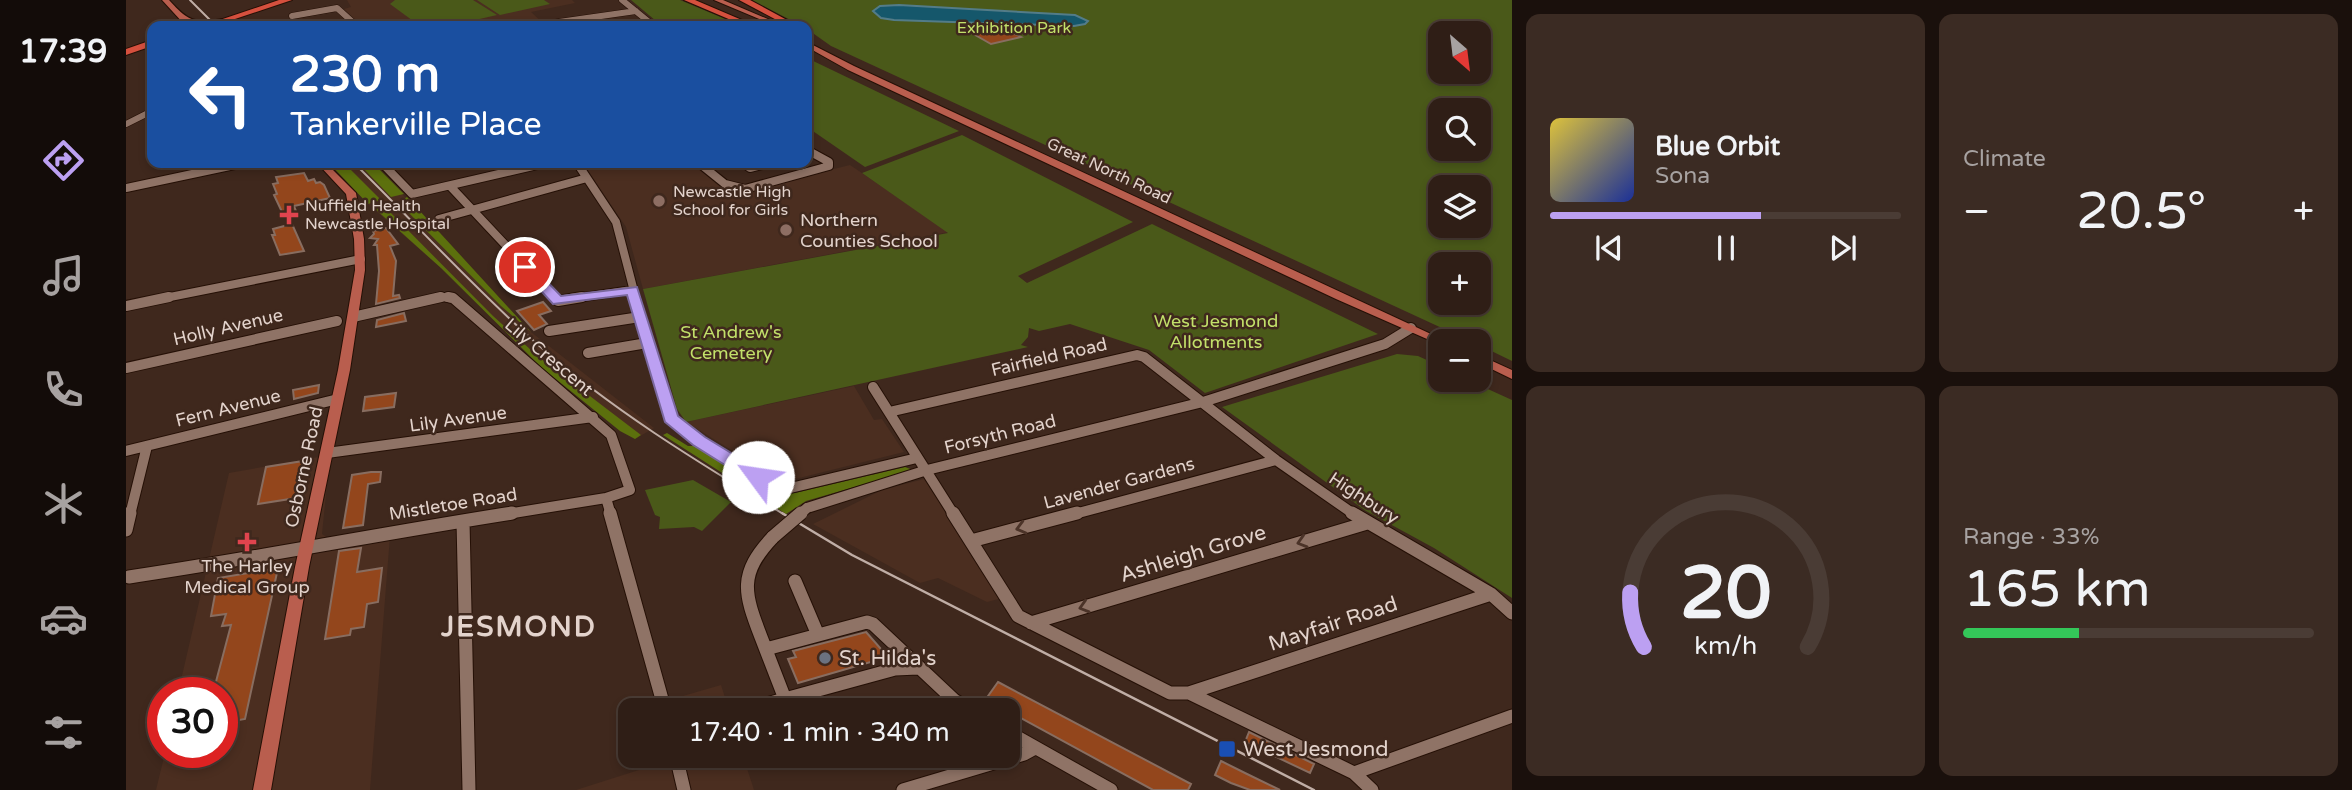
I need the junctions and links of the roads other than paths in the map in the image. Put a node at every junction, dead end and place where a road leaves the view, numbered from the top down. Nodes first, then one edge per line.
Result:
1 (165, 0) edge
2 (282, 0) edge
3 (288, 0) edge
4 (298, 0) edge
5 (622, 0) edge
6 (688, 0) edge
7 (744, 1) edge
8 (711, 3) edge
9 (636, 11) junction
10 (255, 12) junction
11 (183, 19) junction
12 (187, 21) edge
13 (192, 21) edge
14 (228, 21) edge
15 (230, 21) edge
16 (298, 21) edge
17 (351, 21) edge
18 (560, 21) edge
19 (648, 21) edge
20 (743, 21) edge
21 (754, 21) edge
22 (766, 21) edge
23 (784, 21) edge
24 (812, 39) edge
25 (147, 47) edge
26 (812, 48) edge
27 (127, 52) edge
28 (863, 72) junction
29 (147, 114) edge
30 (126, 117) edge
31 (138, 118) junction
32 (126, 124) edge
33 (812, 153) edge
34 (220, 168) edge
35 (326, 168) edge
36 (387, 168) edge
37 (508, 168) edge
38 (580, 168) edge
39 (705, 168) edge
40 (587, 178) junction
41 (450, 186) junction
42 (126, 188) edge
43 (472, 210) junction
44 (439, 219) dead end
45 (361, 259) junction
46 (632, 290) junction
47 (126, 306) edge
48 (353, 317) junction
49 (640, 317) junction
50 (337, 321) dead end
51 (1409, 330) junction
52 (549, 331) dead end
53 (1428, 337) edge
54 (1428, 341) edge
55 (647, 343) junction
56 (588, 353) dead end
57 (1491, 365) edge
58 (126, 368) edge
59 (1491, 371) edge
60 (1512, 375) edge
61 (1512, 381) edge
62 (873, 387) dead end
63 (338, 399) junction
64 (1203, 402) junction
65 (890, 412) junction
66 (593, 417) junction
67 (147, 446) junction
68 (126, 451) edge
69 (327, 453) junction
70 (917, 458) junction
71 (1276, 460) junction
72 (927, 470) junction
73 (606, 498) junction
74 (463, 521) junction
75 (1367, 523) junction
76 (126, 530) edge
77 (971, 541) junction
78 (306, 547) junction
79 (129, 577) dead end
80 (795, 581) dead end
81 (1491, 594) junction
82 (1512, 613) edge
83 (1031, 623) junction
84 (818, 635) junction
85 (765, 649) junction
86 (918, 668) junction
87 (1189, 693) junction
88 (662, 698) edge
89 (785, 698) edge
90 (789, 698) edge
91 (952, 698) edge
92 (1512, 716) edge
93 (1020, 739) edge
94 (1035, 748) junction
95 (679, 768) edge
96 (1354, 773) junction
97 (262, 790) edge
98 (470, 790) edge
99 (684, 790) edge
100 (903, 790) edge
101 (1111, 790) edge
102 (1372, 790) edge

1 - 11 main road
2 - 10 highway
3 - 10 highway
4 - 15 highway
5 - 9 street
6 - 8 highway
7 - 23 highway
8 - 20 highway
8 - 21 main road
8 - 22 main road
9 - 18 street
9 - 19 street
10 - 14 highway
11 - 12 main road
11 - 13 main road
16 - 17 street
24 - 28 main road, Great North Road
25 - 27 highway
26 - 28 main road, Great North Road
28 - 51 main road, Great North Road
29 - 31 street
30 - 31 street
31 - 32 street
33 - 39 street
34 - 42 street
35 - 45 main road, Osborne Road
36 - 41 street
37 - 41 street
38 - 40 street
40 - 43 street
40 - 46 street
41 - 43 street
43 - 44 street
43 - 46 street
45 - 47 street
45 - 48 main road, Osborne Road
46 - 49 street
48 - 63 main road, Osborne Road
48 - 66 street, Lily Crescent
49 - 52 street
49 - 55 street
50 - 58 street, Holly Avenue
51 - 53 main road, Great North Road
51 - 54 main road, Great North Road
51 - 64 street, Forsyth Road
55 - 56 street
55 - 70 street
57 - 60 main road
59 - 61 main road
62 - 65 street
63 - 67 street, Fern Avenue
63 - 69 main road, Osborne Road
64 - 65 street, Fairfield Road
64 - 71 street, Highbury
64 - 72 street, Forsyth Road
65 - 70 street
66 - 69 street, Lily Avenue
66 - 73 street, Lily Crescent
67 - 68 street, Fern Avenue
67 - 76 street
69 - 78 main road, Osborne Road
70 - 72 street
71 - 75 street, Highbury
71 -> 77 street, Lavender Gardens
72 - 77 street
72 - 85 street, Forsyth Road, bridge
73 - 74 street, Mistletoe Road
73 - 88 street
74 - 78 street, Mistletoe Road
74 - 98 street
75 - 81 street, Highbury
75 -> 83 street, Ashleigh Grove
77 - 83 street
78 - 79 street, Mistletoe Road
78 - 97 main road, Osborne Road
80 - 84 street
81 - 82 street, Highbury
81 - 87 street, Mayfair Road
83 - 87 street
84 - 85 street
84 - 86 street
85 - 89 street, Forsyth Road
86 - 90 street
86 - 91 street
87 - 96 street
92 - 96 street
93 - 94 street
94 - 100 street
94 - 101 street
95 - 99 street
96 - 102 street

